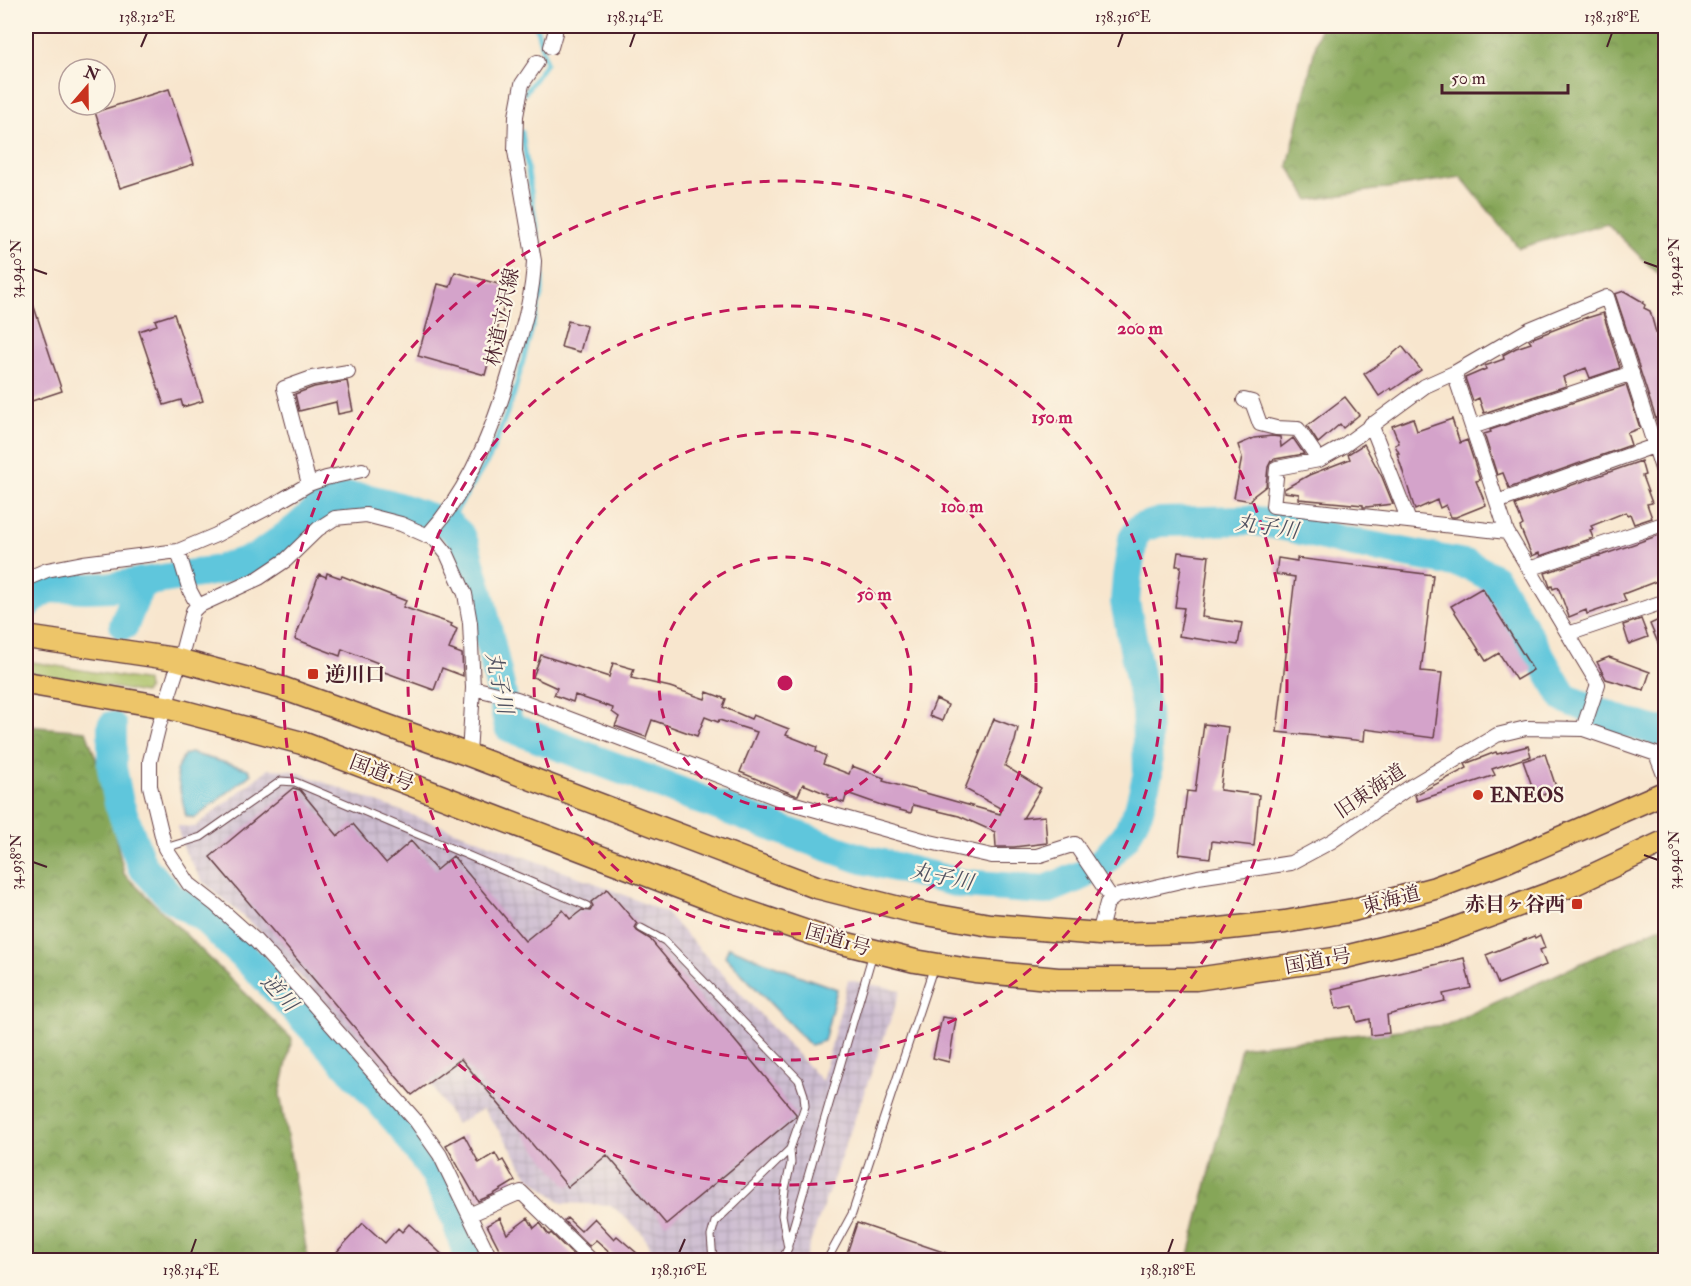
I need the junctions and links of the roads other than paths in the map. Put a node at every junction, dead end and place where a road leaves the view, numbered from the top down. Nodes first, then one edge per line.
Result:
1 (555, 26) edge
2 (551, 47) dead end
3 (537, 62) dead end
4 (348, 372) dead end
5 (1454, 373) junction
6 (1632, 373) junction
7 (1244, 400) dead end
8 (1371, 424) junction
9 (1472, 427) junction
10 (1654, 446) junction
11 (1319, 460) junction
12 (362, 470) dead end
13 (1665, 481) edge
14 (309, 484) junction
15 (1497, 502) junction
16 (1408, 521) junction
17 (1665, 523) edge
18 (430, 532) junction
19 (1507, 532) junction
20 (180, 556) junction
21 (1529, 569) junction
22 (26, 579) edge
23 (1665, 601) edge
24 (198, 606) junction
25 (1568, 634) junction
26 (26, 637) edge
27 (180, 660) junction
28 (26, 683) edge
29 (477, 689) junction
30 (166, 706) junction
31 (1583, 729) junction
32 (469, 754) junction
33 (1665, 780) edge
34 (1665, 792) edge
35 (1665, 841) edge
36 (165, 848) junction
37 (1112, 899) junction
38 (587, 906) dead end
39 (641, 928) dead end
40 (1099, 934) junction
41 (874, 950) junction
42 (934, 964) junction
43 (790, 1149) junction
44 (469, 1215) junction
45 (788, 1248) junction
46 (491, 1260) edge
47 (591, 1260) edge
48 (713, 1260) edge
49 (782, 1260) edge
50 (827, 1260) edge

1 - 2 street
3 - 18 street, 林道立沢線
4 - 14 street
5 - 6 street
5 - 8 street
5 - 9 street
6 - 9 street
6 - 10 street
7 - 11 street
8 - 11 street
8 - 16 street
9 - 15 street
10 - 13 street
10 - 15 street
11 - 16 street
12 - 14 street
14 - 20 street
15 - 19 street
16 - 19 street
17 - 21 street
18 - 24 street
18 - 29 street
19 - 21 street
20 - 22 street
20 - 24 street
21 - 25 street
23 - 25 street
24 - 27 street
25 - 31 street
26 - 27 highway
27 - 30 street
27 - 32 highway
28 - 30 highway, 国道1号
29 - 32 street
29 - 37 street
30 - 36 street
30 - 41 highway, 国道1号
31 - 33 street, 旧東海道
31 - 37 street, 旧東海道
32 - 40 highway
34 - 40 highway, 東海道
35 - 42 highway, 国道1号
36 - 38 lane
36 - 44 street
37 - 40 street
39 - 43 lane
41 - 42 highway, 国道1号
41 - 45 lane
42 - 50 lane
43 - 45 lane
43 - 48 lane
44 - 46 street
44 - 47 street
45 - 49 lane

